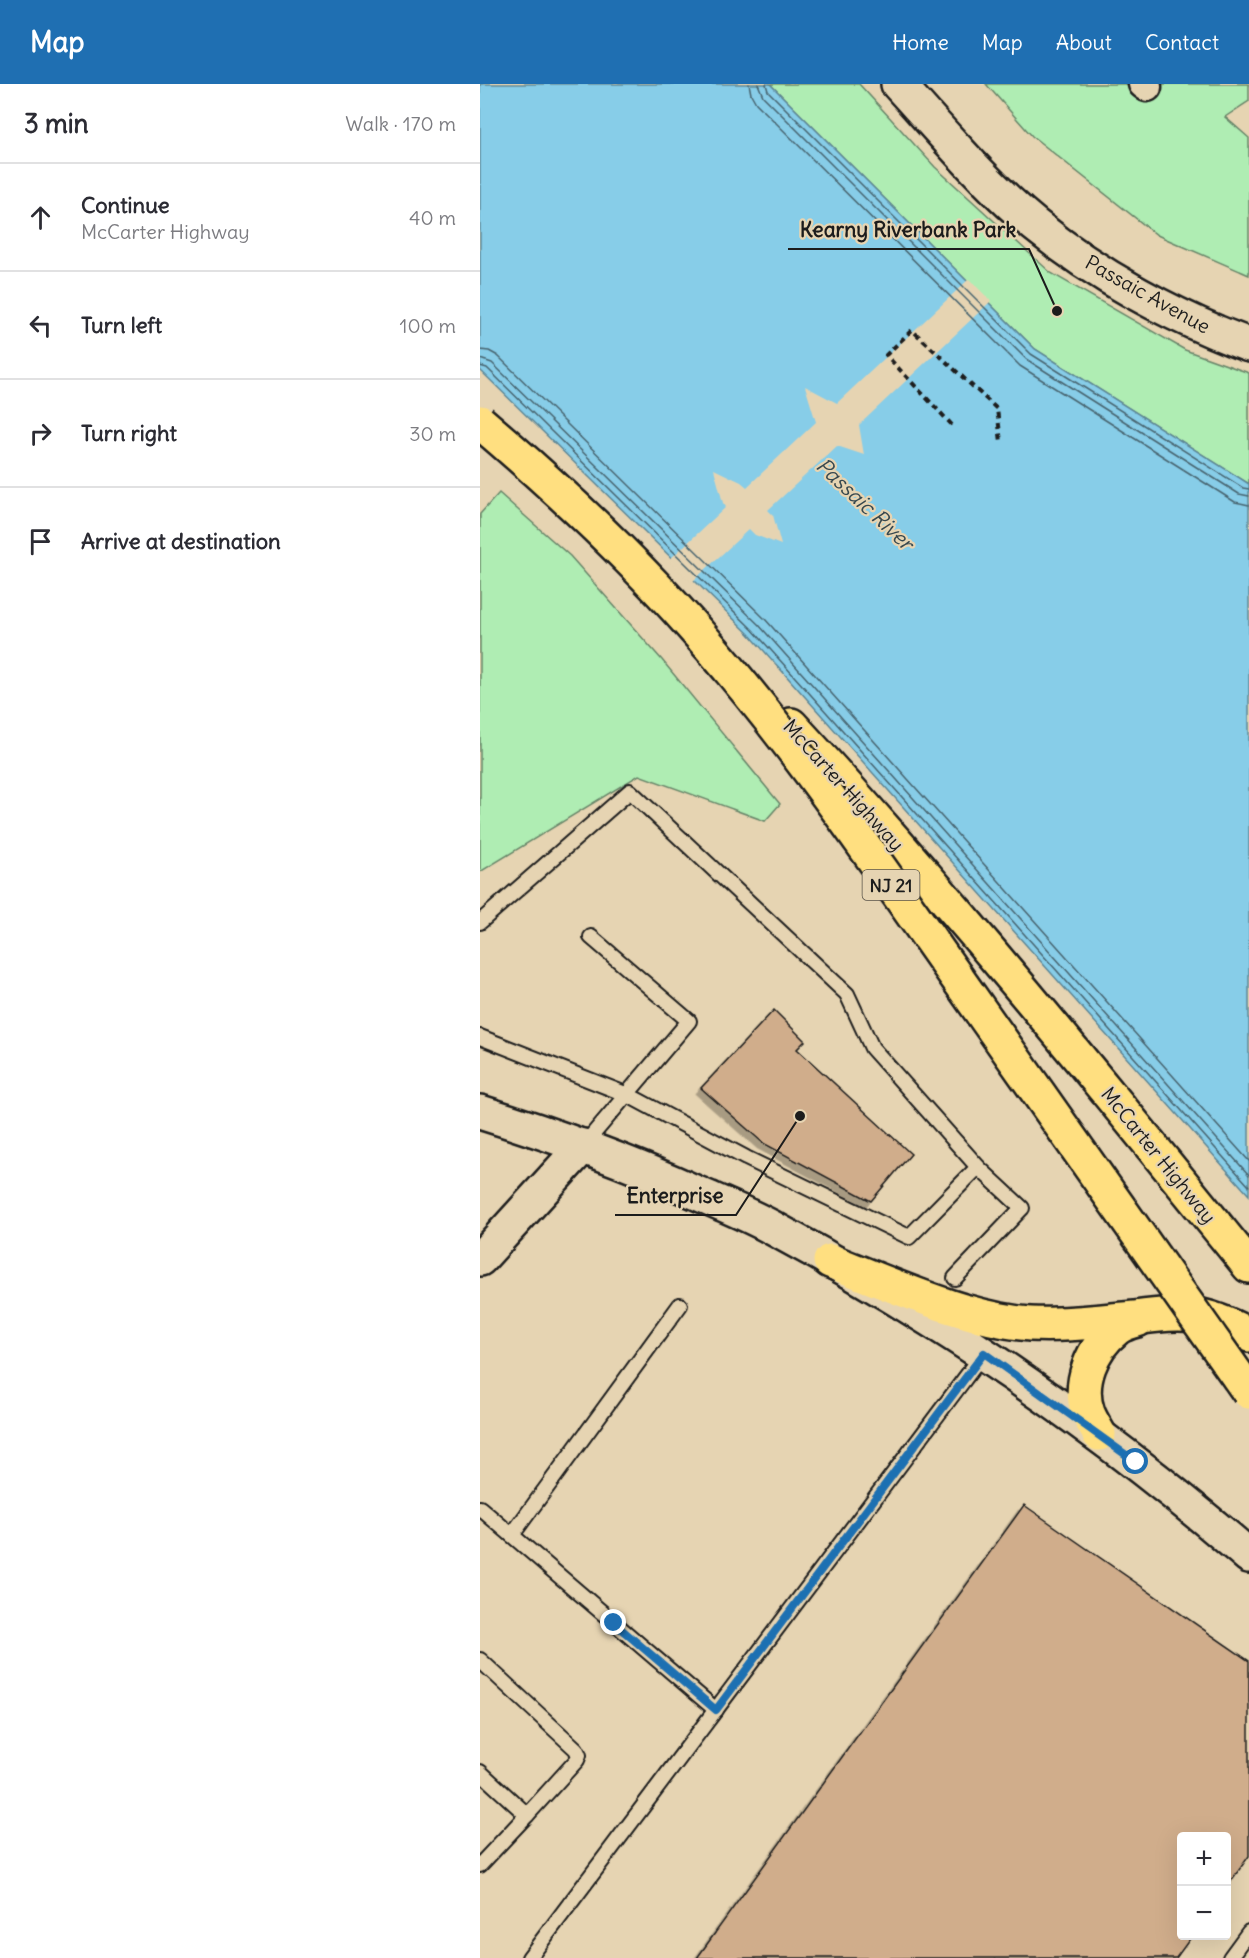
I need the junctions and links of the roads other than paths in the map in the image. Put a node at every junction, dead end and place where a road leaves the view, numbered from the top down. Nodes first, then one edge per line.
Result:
1 (898, 84) edge
2 (1249, 345) edge
3 (480, 413) edge
4 (480, 422) edge
5 (480, 922) edge
6 (591, 937) dead end
7 (480, 1037) edge
8 (628, 1095) junction
9 (480, 1112) edge
10 (583, 1146) junction
11 (978, 1167) junction
12 (480, 1259) edge
13 (830, 1261) junction
14 (1249, 1266) edge
15 (955, 1278) dead end
16 (680, 1305) dead end
17 (1172, 1314) junction
18 (1249, 1335) edge
19 (984, 1353) junction
20 (1249, 1392) edge
21 (1099, 1434) junction
22 (480, 1508) edge
23 (512, 1535) junction
24 (1249, 1556) edge
25 (480, 1660) edge
26 (716, 1710) junction
27 (480, 1772) edge
28 (527, 1815) junction
29 (480, 1865) edge
30 (1249, 1932) edge
31 (529, 1958) edge
32 (1230, 1958) edge

1 - 2 street, Passaic Avenue
3 - 14 highway, McCarter Highway / NJ 21
4 - 20 highway, NJ 21, bridge
5 - 11 lane
6 - 8 lane
7 - 8 lane
8 - 10 lane
8 - 11 lane
9 - 10 street
10 - 12 street
10 - 13 street
11 - 15 lane
13 - 17 highway
13 - 19 street
16 - 23 lane
17 - 18 highway
17 - 21 highway
19 - 21 street
19 - 26 lane
21 - 24 street
22 - 23 lane
23 - 26 lane
25 - 28 lane
26 - 31 lane
27 - 28 lane
28 - 29 lane
30 - 32 lane

